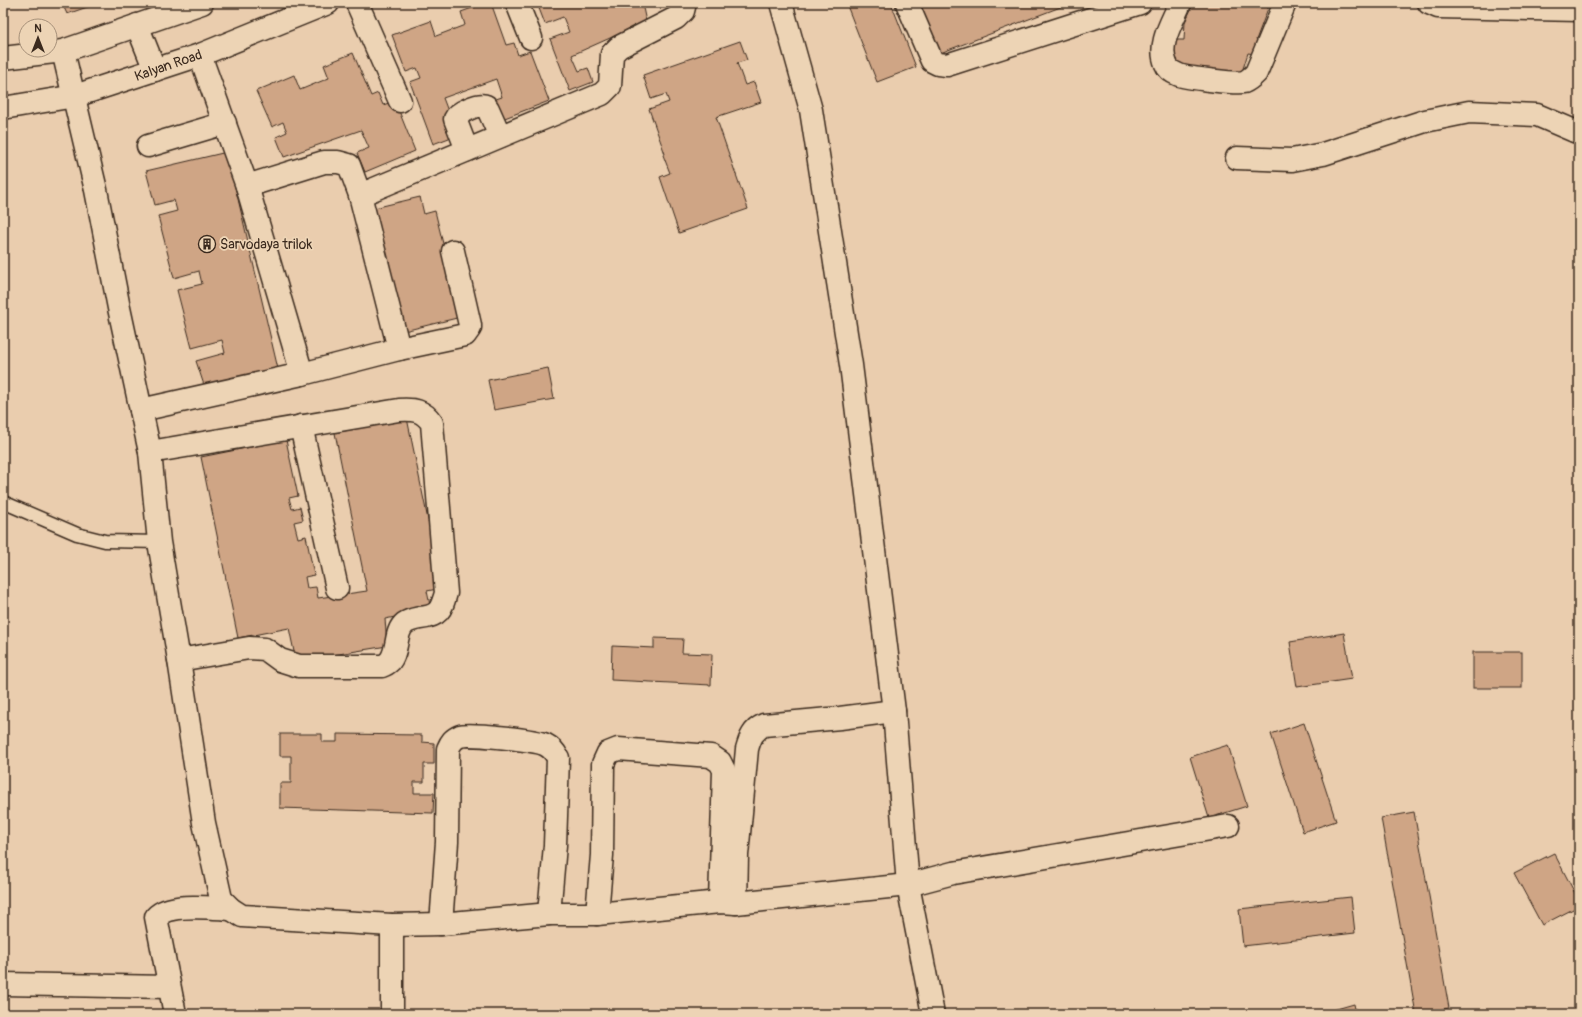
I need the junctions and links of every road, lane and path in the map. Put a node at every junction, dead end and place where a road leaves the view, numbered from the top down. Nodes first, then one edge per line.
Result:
1 (202, 3) edge
2 (328, 3) edge
3 (357, 3) edge
4 (517, 3) edge
5 (685, 3) edge
6 (780, 3) edge
7 (907, 3) edge
8 (1140, 3) edge
9 (1180, 3) edge
10 (1285, 3) edge
11 (1429, 3) edge
12 (1579, 10) edge
13 (137, 25) junction
14 (531, 38) dead end
15 (63, 51) junction
16 (200, 55) junction
17 (3, 58) edge
18 (155, 70) junction
19 (75, 96) junction
20 (400, 100) dead end
21 (3, 108) edge
22 (225, 123) junction
23 (1579, 133) edge
24 (500, 136) junction
25 (148, 146) dead end
26 (467, 150) junction
27 (1237, 158) dead end
28 (247, 186) junction
29 (360, 195) junction
30 (452, 251) dead end
31 (399, 350) junction
32 (302, 374) junction
33 (141, 410) junction
34 (301, 426) junction
35 (150, 452) junction
36 (3, 502) edge
37 (159, 542) junction
38 (338, 588) dead end
39 (179, 660) junction
40 (894, 711) junction
41 (1228, 826) dead end
42 (908, 884) junction
43 (728, 903) junction
44 (231, 909) junction
45 (550, 914) junction
46 (598, 914) junction
47 (441, 924) junction
48 (392, 925) junction
49 (3, 984) edge
50 (169, 987) junction
51 (175, 1014) edge
52 (392, 1014) edge
53 (933, 1014) edge

1 - 13 street
2 - 16 street, Kalyan Road
3 - 20 street
4 - 14 street
5 - 24 street
6 - 40 street
7 - 8 street
9 - 10 street
11 - 12 street
13 - 15 street
13 - 18 street
15 - 17 street
15 - 19 street
16 - 18 street, Kalyan Road
16 - 22 street
18 - 19 street, Kalyan Road
19 - 21 street, Kalyan Road
19 - 33 street
22 - 25 street
22 - 28 street
23 - 27 street
24 - 26 street
24 - 26 street
26 - 29 street
28 - 29 street
28 - 32 street
29 - 31 street
30 - 31 street
31 - 32 street
32 - 33 street
33 - 35 street
34 - 35 street
34 - 38 street
34 - 39 street
35 - 37 street
36 - 37 lane
37 - 39 street
39 - 44 street
40 - 42 street
40 - 43 street
41 - 42 street
42 - 43 street
42 - 53 street
43 - 46 street
43 - 46 street
44 - 48 street
44 - 50 street
45 - 46 street
45 - 47 street
45 - 47 street
47 - 48 street
48 - 52 street
49 - 50 street
50 - 51 street

